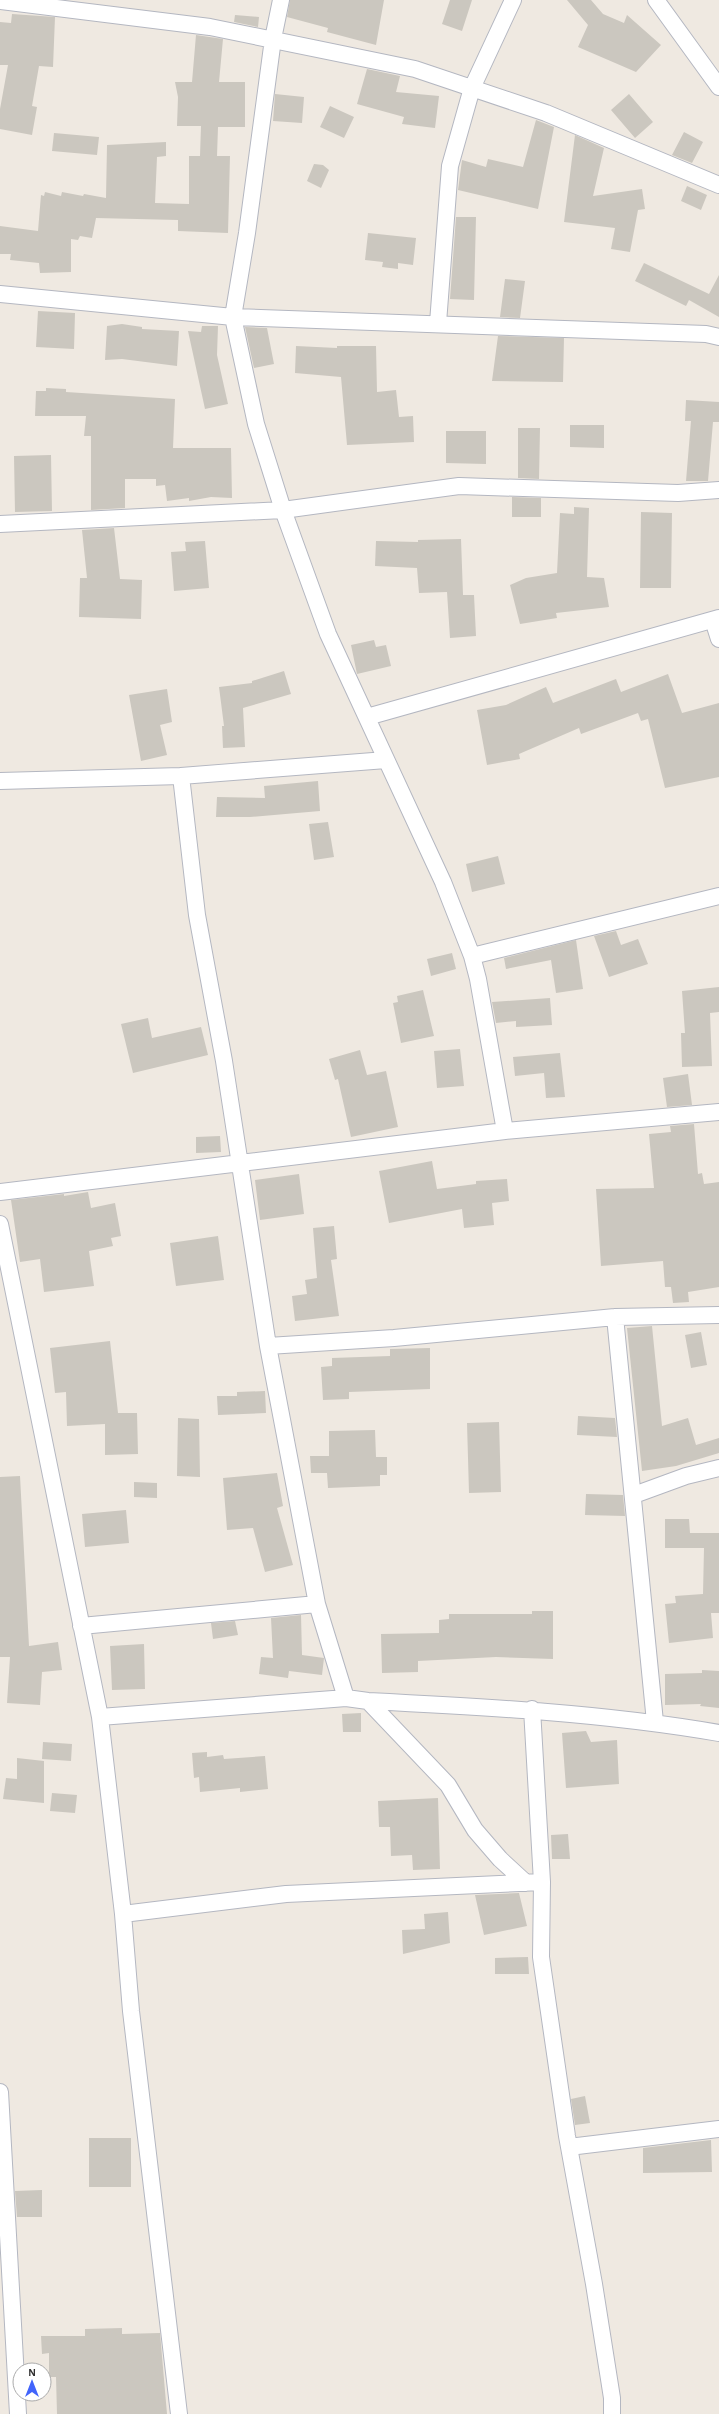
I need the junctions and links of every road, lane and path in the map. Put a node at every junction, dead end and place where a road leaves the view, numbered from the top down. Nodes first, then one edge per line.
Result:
1 (281, 0) edge
2 (513, 0) edge
3 (656, 0) edge
4 (0, 1) edge
5 (272, 39) junction
6 (472, 88) junction
7 (719, 88) edge
8 (719, 185) edge
9 (0, 294) edge
10 (233, 317) junction
11 (438, 323) junction
12 (719, 337) edge
13 (719, 490) edge
14 (283, 510) junction
15 (0, 524) edge
16 (716, 619) edge
17 (719, 639) edge
18 (367, 717) junction
19 (386, 760) junction
20 (181, 776) junction
21 (0, 781) edge
22 (719, 896) edge
23 (472, 956) junction
24 (719, 1112) edge
25 (505, 1131) junction
26 (240, 1165) junction
27 (0, 1192) edge
28 (0, 1224) edge
29 (719, 1315) edge
30 (615, 1317) junction
31 (268, 1346) junction
32 (719, 1468) edge
33 (634, 1495) junction
34 (316, 1604) junction
35 (81, 1626) junction
36 (346, 1698) junction
37 (368, 1701) junction
38 (532, 1710) junction
39 (100, 1717) junction
40 (656, 1722) junction
41 (719, 1733) edge
42 (534, 1882) junction
43 (123, 1914) junction
44 (0, 2092) edge
45 (719, 2129) edge
46 (569, 2148) junction
47 (2, 2167) edge
48 (18, 2414) edge
49 (179, 2414) edge
50 (612, 2414) edge

1 - 5 street
2 - 6 street
3 - 7 street
4 - 5 street
5 - 6 street
5 - 10 street
6 - 8 street
6 - 11 street
9 - 10 street
10 - 11 street
10 - 14 street
11 - 12 street
13 - 14 street
14 - 15 street
14 - 18 street
16 - 17 street
16 - 18 street
18 - 19 street
19 - 20 street
19 - 23 street
20 - 21 street
20 - 26 street
22 - 23 street
23 - 25 street
24 - 25 street
25 - 26 street
26 - 27 street
26 - 31 street
28 - 35 street
29 - 30 street
30 - 31 street
30 - 33 street
31 - 34 street
32 - 33 street
33 - 40 street
34 - 35 street
34 - 36 street
35 - 39 street
36 - 37 street
36 - 39 street
37 - 38 street
37 - 42 street
38 - 40 street
38 - 42 street
39 - 43 street
40 - 41 street
42 - 43 street
42 - 46 street
43 - 49 street
44 - 47 street
45 - 46 street
46 - 50 street
47 - 48 street

